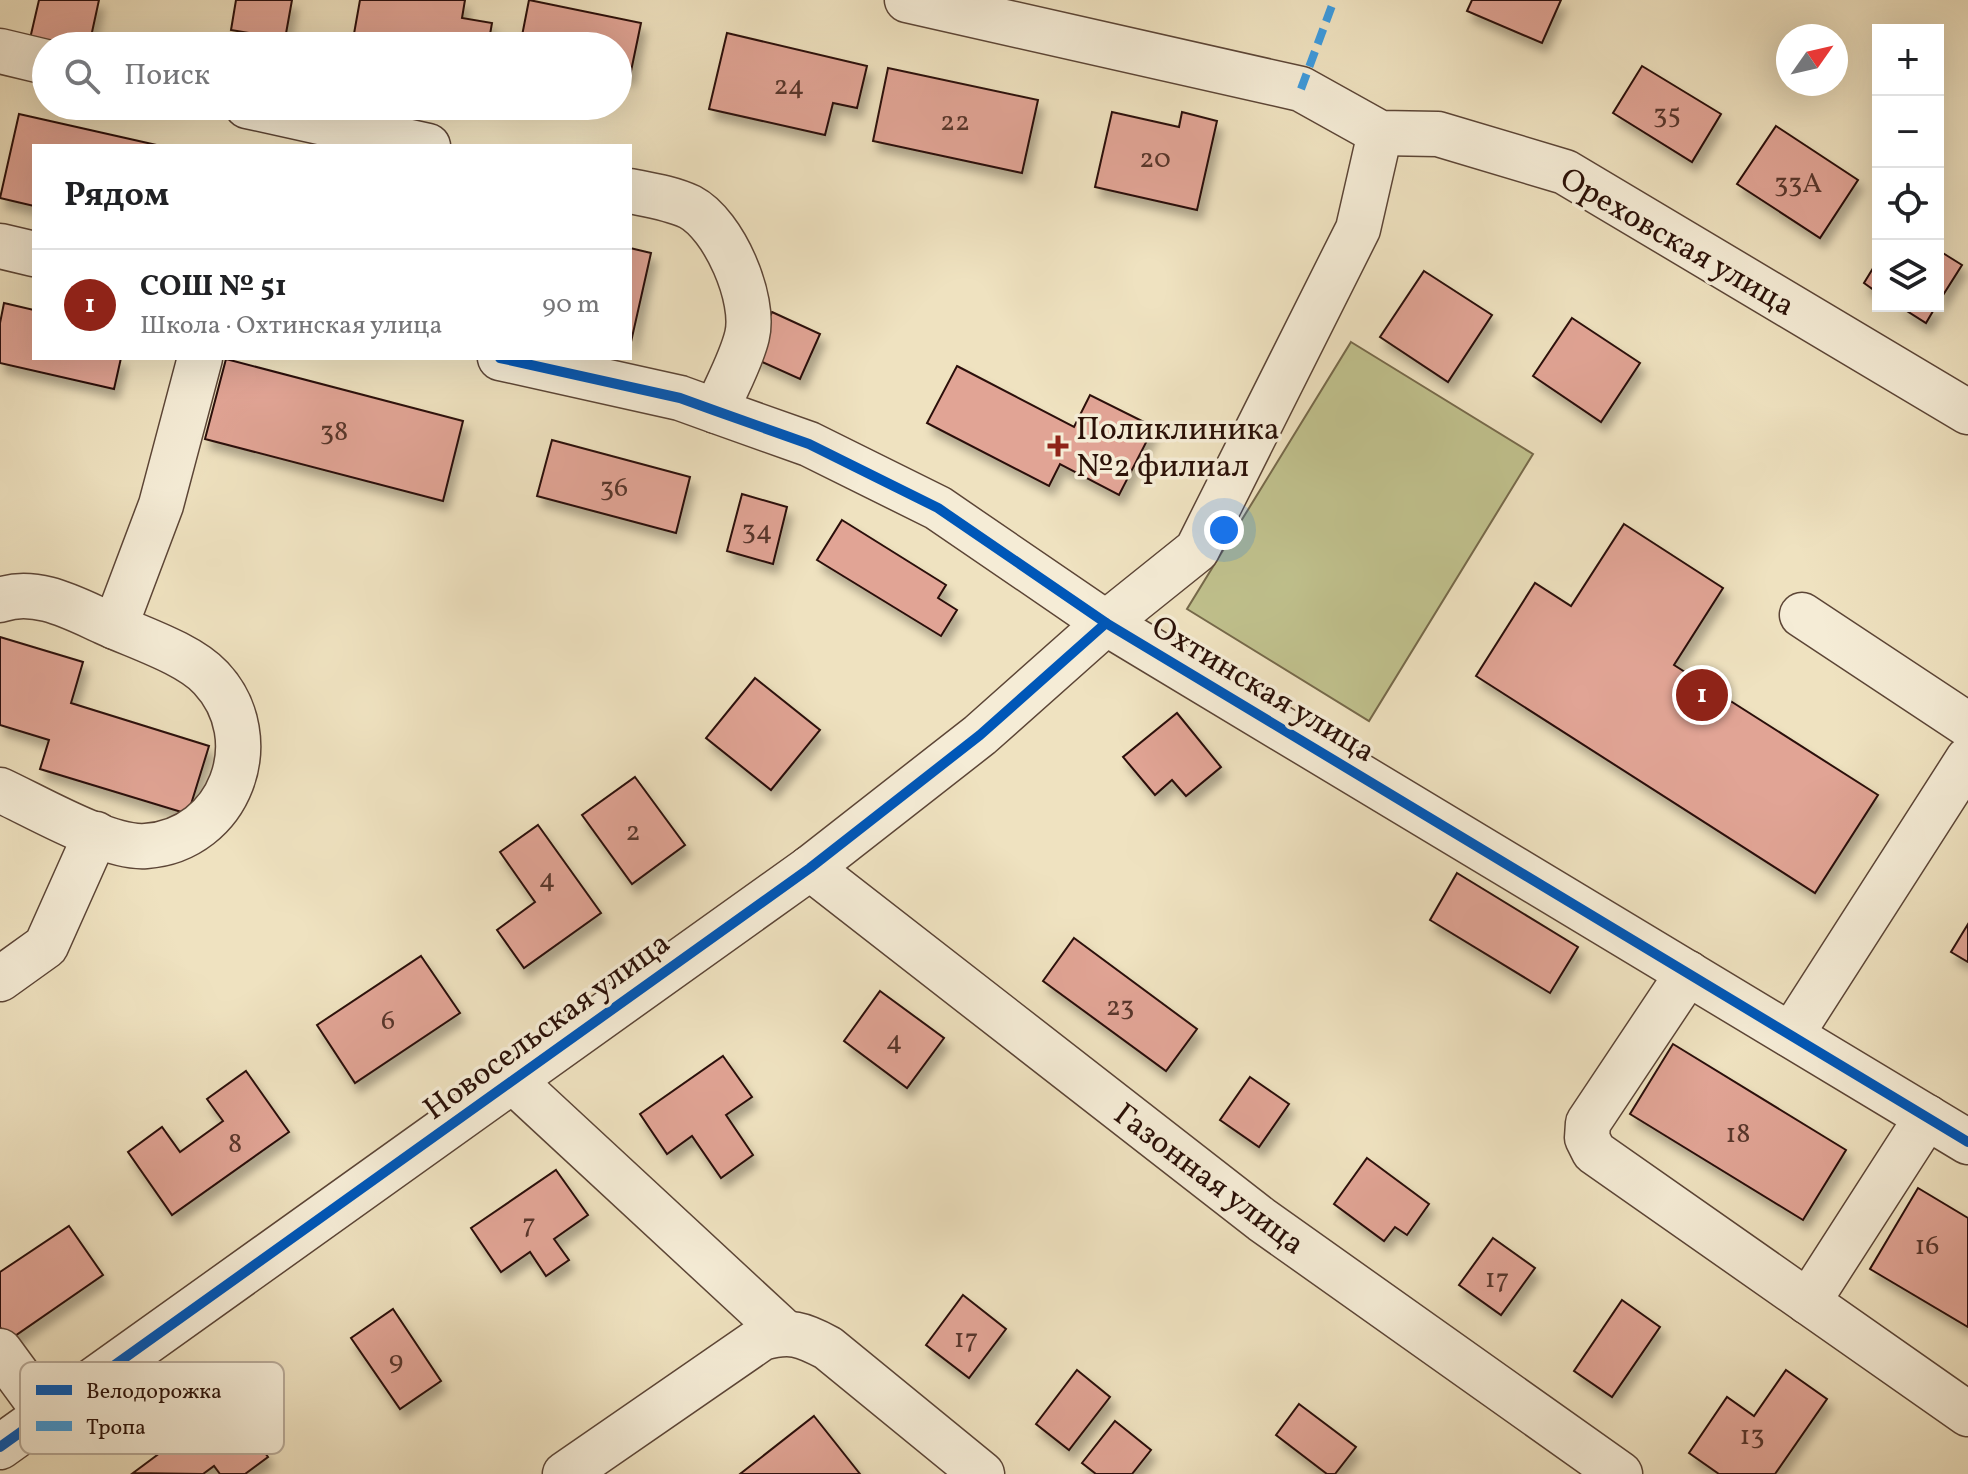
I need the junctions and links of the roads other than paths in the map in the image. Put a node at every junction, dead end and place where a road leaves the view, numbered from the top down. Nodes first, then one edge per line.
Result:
1 (907, 0) edge
2 (0, 51) edge
3 (32, 59) edge
4 (310, 120) edge
5 (1380, 133) junction
6 (419, 144) edge
7 (632, 191) edge
8 (0, 246) edge
9 (32, 254) edge
10 (199, 360) edge
11 (509, 360) edge
12 (716, 411) junction
13 (1968, 412) edge
14 (0, 600) edge
15 (1802, 615) dead end
16 (1106, 623) junction
17 (115, 627) junction
18 (1968, 725) edge
19 (1968, 759) edge
20 (0, 790) edge
21 (96, 834) junction
22 (810, 868) junction
23 (1688, 973) junction
24 (0, 979) edge
25 (1791, 1035) junction
26 (513, 1081) junction
27 (1927, 1117) junction
28 (1968, 1142) edge
29 (1808, 1302) junction
30 (784, 1332) junction
31 (0, 1351) edge
32 (121, 1362) edge
33 (20, 1378) edge
34 (1968, 1414) edge
35 (20, 1433) edge
36 (0, 1447) edge
37 (565, 1474) edge
38 (982, 1474) edge
39 (1620, 1474) edge

1 - 5 street, Ореховская улица
2 - 3 street
4 - 6 street
5 - 13 street, Ореховская улица
5 - 16 street, Новосельская улица
7 - 12 street
8 - 9 street
10 - 17 street
11 - 12 street, Охтинская улица
12 - 16 street, Охтинская улица
14 - 17 street
15 - 18 street
16 - 22 street, Новосельская улица
16 - 23 street, Охтинская улица
17 - 21 street
19 - 25 street
20 - 21 street
21 - 24 street
22 - 26 street, Новосельская улица
22 - 39 street, Газонная улица
23 - 25 street, Охтинская улица
23 - 29 street
25 - 27 street, Охтинская улица
26 - 30 street
26 - 32 street, Новосельская улица
27 - 28 street, Охтинская улица
27 - 29 street
29 - 34 street
30 - 37 street
30 - 38 street
31 - 33 street
35 - 36 street, Новосельская улица

